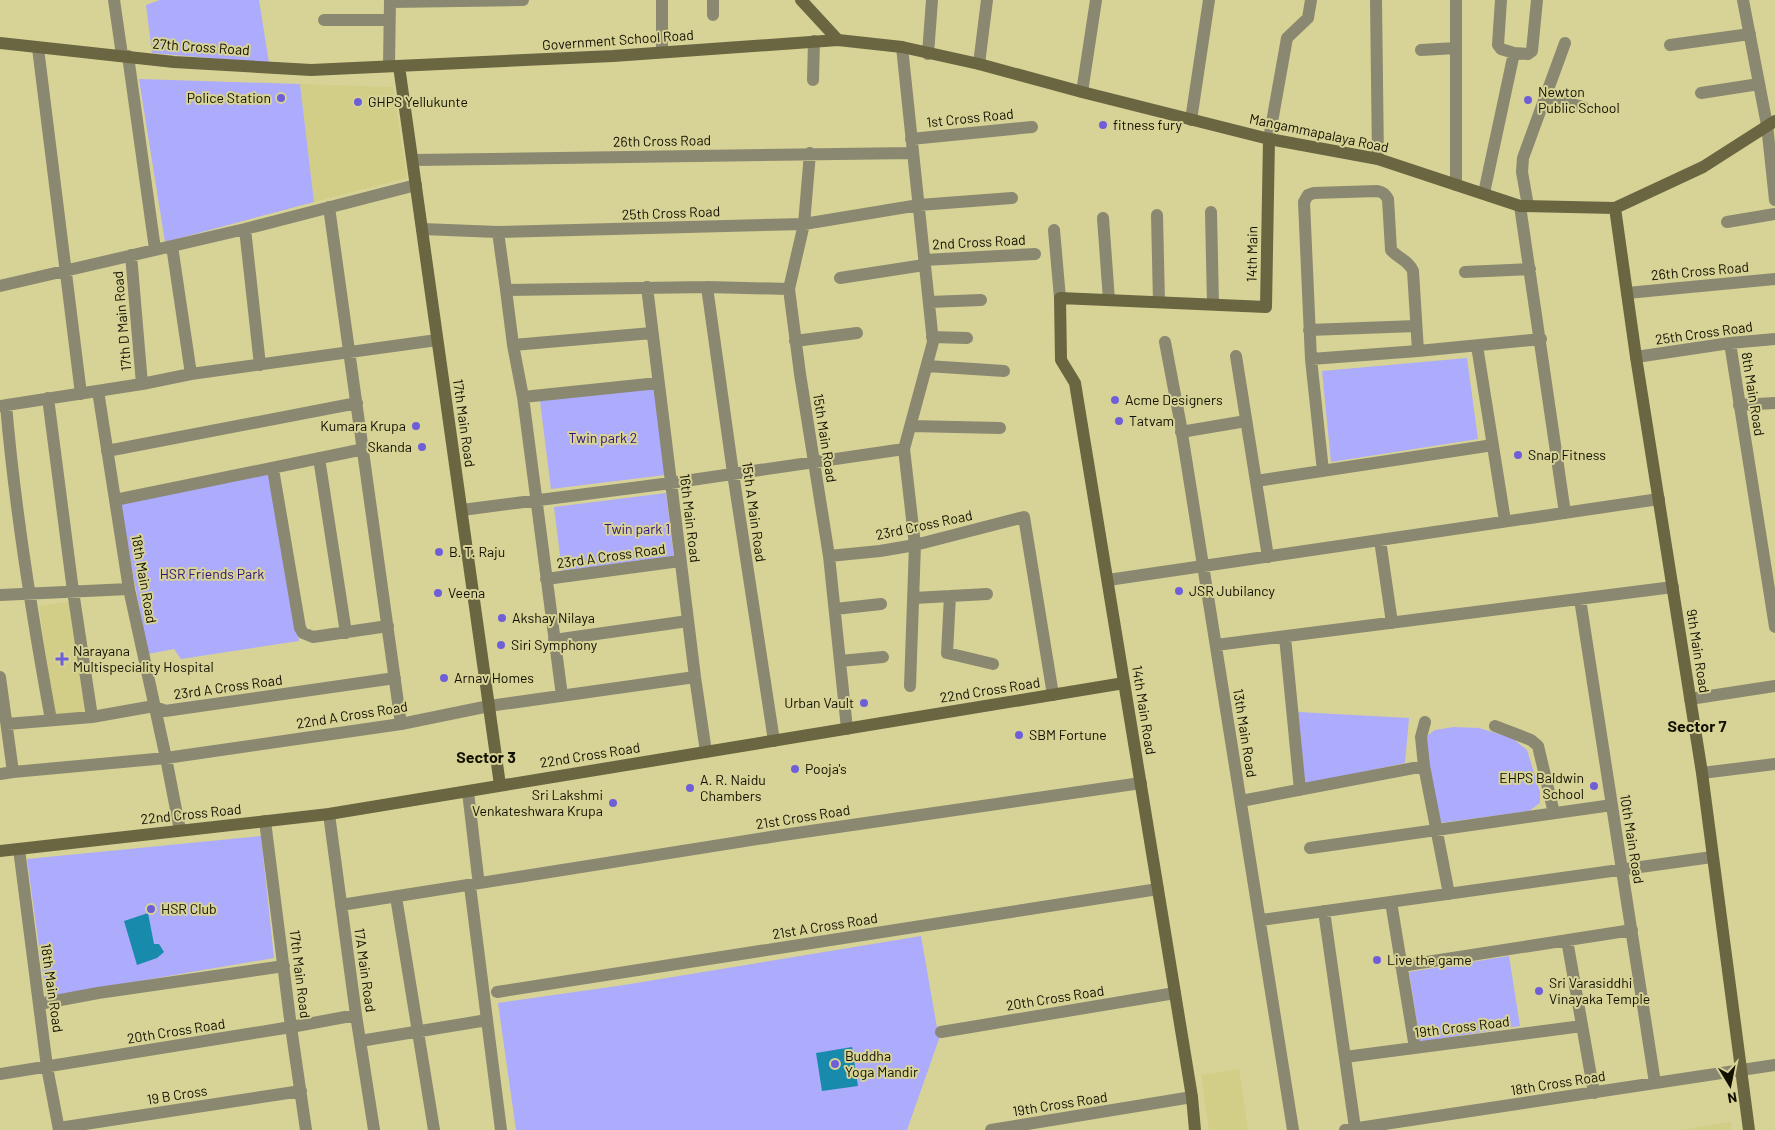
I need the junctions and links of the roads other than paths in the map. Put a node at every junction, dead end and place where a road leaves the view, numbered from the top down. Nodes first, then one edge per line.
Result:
1 (114, 0) edge
2 (523, 0) edge
3 (662, 0) edge
4 (713, 0) edge
5 (932, 0) edge
6 (987, 0) edge
7 (1096, 0) edge
8 (1208, 0) edge
9 (1376, 0) edge
10 (1456, 0) edge
11 (1501, 0) edge
12 (1537, 0) edge
13 (1743, 0) edge
14 (390, 1) edge
15 (806, 2) edge
16 (1311, 3) edge
17 (713, 15) dead end
18 (324, 20) dead end
19 (388, 20) junction
20 (1750, 34) junction
21 (838, 40) junction
22 (814, 41) junction
23 (0, 43) edge
24 (1565, 43) dead end
25 (1670, 45) dead end
26 (38, 48) junction
27 (902, 48) junction
28 (1456, 48) junction
29 (1421, 50) dead end
30 (662, 52) junction
31 (1514, 53) junction
32 (928, 54) junction
33 (125, 56) junction
34 (979, 64) junction
35 (394, 66) junction
36 (813, 80) dead end
37 (1759, 84) junction
38 (1082, 92) junction
39 (1700, 93) dead end
40 (1545, 97) junction
41 (1583, 107) dead end
42 (1191, 120) junction
43 (1771, 123) edge
44 (1032, 127) dead end
45 (912, 139) junction
46 (1270, 139) junction
47 (913, 152) junction
48 (810, 153) junction
49 (1378, 159) junction
50 (412, 160) junction
51 (416, 185) junction
52 (1456, 185) junction
53 (1484, 193) junction
54 (1012, 198) dead end
55 (1775, 200) edge
56 (919, 205) junction
57 (1524, 206) junction
58 (329, 207) junction
59 (1615, 208) junction
60 (1211, 212) dead end
61 (1775, 214) edge
62 (1157, 215) dead end
63 (1103, 218) dead end
64 (1727, 222) dead end
65 (804, 224) junction
66 (245, 229) junction
67 (422, 229) junction
68 (1054, 230) dead end
69 (498, 232) junction
70 (172, 246) junction
71 (155, 249) junction
72 (1035, 254) dead end
73 (131, 255) junction
74 (924, 263) junction
75 (1530, 269) junction
76 (65, 271) junction
77 (1465, 272) dead end
78 (840, 278) dead end
79 (1775, 280) edge
80 (0, 286) edge
81 (647, 287) junction
82 (707, 287) junction
83 (789, 289) junction
84 (506, 290) junction
85 (1627, 293) junction
86 (1060, 298) junction
87 (982, 300) dead end
88 (1109, 300) junction
89 (928, 302) junction
90 (1158, 302) junction
91 (1213, 304) junction
92 (1416, 326) junction
93 (1309, 330) junction
94 (652, 333) junction
95 (857, 333) dead end
96 (932, 337) junction
97 (967, 338) dead end
98 (1541, 339) junction
99 (1775, 339) edge
100 (437, 340) junction
101 (795, 341) junction
102 (1164, 342) dead end
103 (1730, 343) junction
104 (512, 345) junction
105 (1477, 346) junction
106 (1418, 351) junction
107 (350, 352) junction
108 (1236, 356) dead end
109 (1636, 357) junction
110 (1311, 359) junction
111 (260, 365) junction
112 (927, 366) junction
113 (1004, 371) dead end
114 (191, 374) junction
115 (658, 383) junction
116 (142, 384) junction
117 (98, 391) junction
118 (80, 394) junction
119 (524, 397) junction
120 (48, 398) junction
121 (357, 402) junction
122 (1775, 403) edge
123 (1739, 405) junction
124 (3, 406) edge
125 (1246, 421) junction
126 (911, 426) junction
127 (1000, 428) dead end
128 (1181, 432) junction
129 (1493, 445) junction
130 (364, 449) junction
131 (904, 449) junction
132 (107, 451) junction
133 (319, 458) junction
134 (814, 461) junction
135 (273, 469) junction
136 (1323, 471) junction
137 (733, 473) junction
138 (1256, 481) junction
139 (670, 483) junction
140 (1659, 499) junction
141 (115, 500) junction
142 (537, 500) junction
143 (462, 510) junction
144 (1565, 512) junction
145 (1505, 521) junction
146 (1380, 540) junction
147 (915, 545) junction
148 (829, 556) junction
149 (1268, 556) junction
150 (680, 561) junction
151 (1203, 566) junction
152 (546, 580) junction
153 (1108, 580) junction
154 (1673, 587) junction
155 (129, 589) junction
156 (73, 591) junction
157 (30, 593) junction
158 (0, 594) edge
159 (987, 594) dead end
160 (950, 596) junction
161 (914, 598) junction
162 (1580, 599) junction
163 (881, 604) dead end
164 (835, 609) junction
165 (688, 620) junction
166 (1392, 623) junction
167 (388, 626) junction
168 (1775, 627) edge
169 (346, 633) junction
170 (1284, 636) junction
171 (554, 640) junction
172 (1216, 645) junction
173 (883, 657) dead end
174 (840, 661) junction
175 (993, 664) dead end
176 (0, 677) edge
177 (694, 677) junction
178 (395, 678) junction
179 (1124, 684) junction
180 (910, 686) dead end
181 (1775, 686) edge
182 (1053, 695) junction
183 (562, 696) junction
184 (1690, 699) junction
185 (154, 706) junction
186 (489, 706) junction
187 (92, 717) junction
188 (51, 720) junction
189 (1425, 722) dead end
190 (7, 724) junction
191 (401, 724) junction
192 (1494, 726) dead end
193 (847, 729) junction
194 (774, 741) junction
195 (706, 752) junction
196 (166, 758) junction
197 (1775, 764) edge
198 (1424, 766) junction
199 (13, 772) junction
200 (1702, 773) junction
201 (0, 774) edge
202 (1140, 782) junction
203 (500, 785) junction
204 (1300, 790) junction
205 (468, 792) junction
206 (1241, 801) junction
207 (1612, 805) junction
208 (1554, 813) junction
209 (329, 814) junction
210 (265, 821) junction
211 (1436, 829) junction
212 (180, 830) junction
213 (1310, 848) dead end
214 (19, 849) junction
215 (0, 851) edge
216 (1712, 857) junction
217 (1622, 870) junction
218 (474, 881) junction
219 (1158, 889) junction
220 (1449, 894) junction
221 (396, 897) junction
222 (1391, 902) junction
223 (341, 905) junction
224 (1324, 911) junction
225 (1261, 920) junction
226 (1632, 930) junction
227 (1567, 940) junction
228 (284, 966) junction
229 (1401, 966) junction
230 (497, 992) dead end
231 (1175, 993) junction
232 (39, 1004) junction
233 (356, 1015) junction
234 (487, 1020) junction
235 (1582, 1026) junction
236 (291, 1028) junction
237 (417, 1031) junction
238 (941, 1032) dead end
239 (360, 1041) junction
240 (1415, 1048) junction
241 (1345, 1057) junction
242 (1775, 1065) edge
243 (48, 1067) junction
244 (1740, 1071) junction
245 (0, 1074) edge
246 (1656, 1083) junction
247 (301, 1091) junction
248 (1594, 1093) junction
249 (1192, 1098) junction
250 (59, 1129) edge
251 (1350, 1129) edge
252 (306, 1130) edge
253 (374, 1130) edge
254 (434, 1130) edge
255 (500, 1130) edge
256 (991, 1130) edge
257 (1195, 1130) edge
258 (1293, 1130) edge
259 (1749, 1130) edge

1 - 33 street
2 - 14 street
3 - 30 street
4 - 17 street
5 - 32 street
6 - 34 street
7 - 38 street
8 - 42 street
9 - 49 street
10 - 28 street
11 - 31 street
12 - 31 street
13 - 20 street
14 - 19 street
15 - 21 street
16 - 46 street, 14th Main
18 - 19 street
19 - 35 street
20 - 25 street
20 - 37 street
21 - 22 street, Government School Road
21 - 27 street, Mangammapalaya Road
22 - 30 street, Government School Road
22 - 36 street
23 - 26 street, 27th Cross Road
24 - 40 street
26 - 33 street, 27th Cross Road
26 - 76 street
27 - 32 street, Mangammapalaya Road
27 - 45 street
28 - 29 street
28 - 52 street
30 - 35 street, Government School Road
31 - 53 street
32 - 34 street, Mangammapalaya Road
33 - 35 street, 27th Cross Road
33 - 71 street
34 - 38 street, Mangammapalaya Road
35 - 50 street, 17th Main Road
37 - 39 street
37 - 43 street
38 - 42 street, Mangammapalaya Road
40 - 41 street
40 - 57 street
42 - 46 street, Mangammapalaya Road
43 - 55 street
43 - 59 street, Mangammapalaya Road
44 - 45 street, 1st Cross Road
45 - 47 street
46 - 49 street, Mangammapalaya Road
46 - 91 street, 14th Main
47 - 48 street, 26th Cross Road
47 - 56 street
48 - 50 street, 26th Cross Road
48 - 65 street, 15th Main Road
49 - 52 street, Mangammapalaya Road
50 - 51 street, 17th Main Road
51 - 58 street
51 - 67 street, 17th Main Road
52 - 53 street, Mangammapalaya Road
53 - 57 street, Mangammapalaya Road
54 - 56 street, 25th Cross Road
56 - 65 street, 25th Cross Road
56 - 74 street
57 - 59 street, Mangammapalaya Road
57 - 75 street
58 - 66 street
58 - 107 street
59 - 85 street, 9th Main Road
60 - 91 street
61 - 64 street
62 - 90 street
63 - 88 street
65 - 69 street, 25th Cross Road
65 - 83 street, 15th Main Road
66 - 70 street
66 - 111 street
67 - 69 street, 25th Cross Road
67 - 100 street, 17th Main Road
68 - 86 street
69 - 84 street
70 - 71 street
70 - 114 street
71 - 73 street
72 - 74 street, 2nd Cross Road
73 - 76 street
73 - 116 street, 17th D Main Road
74 - 78 street, 2nd Cross Road
74 - 89 street
75 - 77 street
75 - 98 street
76 - 80 street
76 - 118 street
79 - 85 street, 26th Cross Road
81 - 82 street
81 - 84 street
81 - 94 street, 16th Main Road
82 - 83 street
82 - 137 street, 15th A Main Road
83 - 101 street, 15th Main Road
84 - 104 street
85 - 109 street, 9th Main Road
86 - 88 street, 14th Main
86 - 153 street, 14th Main Road
87 - 89 street
88 - 90 street, 14th Main
89 - 96 street
90 - 91 street, 14th Main
92 - 93 street
92 - 93 street
92 - 106 street
93 - 110 street
94 - 104 street
94 - 115 street, 16th Main Road
95 - 101 street
96 - 97 street
96 - 112 street
98 - 105 street
98 - 144 street
99 - 103 street, 25th Cross Road
100 - 107 street
100 - 143 street, 17th Main Road
101 - 134 street, 15th Main Road
102 - 128 street, 13th Main Road
103 - 109 street, 25th Cross Road
103 - 123 street, 8th Main Road
104 - 119 street
105 - 106 street
105 - 129 street
106 - 110 street
107 - 111 street
107 - 121 street
108 - 125 street
109 - 140 street, 9th Main Road
110 - 136 street
111 - 114 street
112 - 113 street
112 - 126 street
114 - 116 street
115 - 119 street
115 - 139 street, 16th Main Road
116 - 117 street
117 - 118 street
117 - 132 street, 18th Main Road
118 - 120 street
119 - 142 street
120 - 124 street
120 - 156 street
121 - 130 street
121 - 132 street
122 - 123 street
123 - 168 street, 8th Main Road
124 - 157 street
125 - 128 street
125 - 138 street
126 - 127 street
126 - 131 street
128 - 151 street, 13th Main Road
129 - 136 street
129 - 145 street
130 - 133 street
130 - 167 street
131 - 134 street
131 - 147 street
132 - 141 street, 18th Main Road
133 - 135 street
133 - 169 street
134 - 137 street
134 - 148 street, 15th Main Road
135 - 141 street
135 - 169 street
136 - 138 street
137 - 139 street
137 - 194 street, 15th A Main Road
138 - 149 street
139 - 142 street
139 - 150 street, 16th Main Road
140 - 144 street
140 - 154 street, 9th Main Road
141 - 155 street, 18th Main Road
142 - 143 street
142 - 152 street
143 - 186 street, 17th Main Road
144 - 145 street
145 - 146 street
146 - 149 street
146 - 166 street
147 - 148 street, 23rd Cross Road
147 - 161 street
147 - 182 street, 23rd Cross Road
148 - 164 street, 15th Main Road
149 - 151 street
150 - 152 street, 23rd A Cross Road
150 - 165 street, 16th Main Road
151 - 153 street
151 - 172 street, 13th Main Road
152 - 171 street
153 - 179 street, 14th Main Road
154 - 162 street
154 - 184 street, 9th Main Road
155 - 156 street
155 - 185 street, 18th Main Road
156 - 157 street
156 - 187 street
157 - 158 street
157 - 188 street
159 - 160 street
160 - 161 street
160 - 175 street
161 - 180 street
162 - 166 street
162 - 207 street, 10th Main Road
163 - 164 street
164 - 174 street, 15th Main Road
165 - 171 street
165 - 177 street, 16th Main Road
166 - 170 street
167 - 169 street
167 - 178 street
170 - 172 street
170 - 204 street
171 - 183 street
172 - 206 street, 13th Main Road
173 - 174 street
174 - 193 street, 15th Main Road
176 - 190 street
177 - 183 street, 22nd A Cross Road
177 - 195 street, 16th Main Road
178 - 185 street, 23rd A Cross Road
178 - 191 street
179 - 182 street, 22nd Cross Road
179 - 202 street, 14th Main Road
181 - 184 street
182 - 193 street, 22nd Cross Road
183 - 186 street, 22nd A Cross Road
184 - 200 street, 9th Main Road
185 - 187 street, 23rd A Cross Road
185 - 196 street, 18th Main Road
186 - 191 street, 22nd A Cross Road
186 - 203 street, 17th Main Road
187 - 188 street, 23rd A Cross Road
188 - 190 street, 23rd A Cross Road
189 - 198 street
190 - 199 street
191 - 196 street, 22nd A Cross Road
192 - 208 street
193 - 194 street, 22nd Cross Road
194 - 195 street, 22nd Cross Road
195 - 203 street, 22nd Cross Road
196 - 199 street, 22nd A Cross Road
196 - 212 street, 18th Main Road
197 - 200 street
198 - 204 street
198 - 211 street
199 - 201 street, 22nd A Cross Road
200 - 216 street, 9th Main Road
202 - 218 street, 21st Cross Road
202 - 219 street, 14th Main Road
203 - 205 street, 22nd Cross Road
204 - 206 street
205 - 209 street, 22nd Cross Road
205 - 218 street
206 - 225 street, 13th Main Road
207 - 208 street
207 - 217 street, 10th Main Road
208 - 211 street
209 - 210 street, 22nd Cross Road
209 - 223 street, 17A Main Road
210 - 212 street, 22nd Cross Road
210 - 228 street, 17th Main Road
211 - 213 street
211 - 220 street
212 - 214 street, 22nd Cross Road
214 - 215 street, 22nd Cross Road
214 - 232 street, 18th Main Road
216 - 217 street
216 - 244 street, 9th Main Road
217 - 220 street
217 - 226 street, 10th Main Road
218 - 221 street, 21st Cross Road
218 - 234 street
219 - 230 street, 21st A Cross Road
219 - 231 street, 14th Main Road
220 - 222 street
221 - 223 street, 21st Cross Road
221 - 237 street
222 - 224 street
222 - 229 street
223 - 233 street, 17A Main Road
224 - 225 street
224 - 241 street
225 - 258 street, 13th Main Road
226 - 227 street
226 - 246 street, 10th Main Road
227 - 229 street
227 - 235 street
228 - 232 street
228 - 236 street, 17th Main Road
229 - 240 street
231 - 238 street, 20th Cross Road
231 - 249 street, 14th Main Road
232 - 243 street, 18th Main Road
233 - 236 street, 20th Cross Road
233 - 239 street, 17A Main Road
234 - 237 street
234 - 255 street
235 - 240 street, 19th Cross Road
235 - 248 street
236 - 243 street, 20th Cross Road
236 - 247 street, 17th Main Road
237 - 239 street
237 - 254 street
239 - 253 street, 17A Main Road
240 - 241 street, 19th Cross Road
241 - 251 street
242 - 244 street, 18th Cross Road
243 - 245 street, 20th Cross Road
243 - 250 street, 18th Main Road
244 - 246 street, 18th Cross Road
244 - 259 street, 9th Main Road
246 - 248 street, 18th Cross Road
247 - 250 street, 19 B Cross
247 - 252 street, 17th Main Road
248 - 251 street, 18th Cross Road
249 - 256 street, 19th Cross Road
249 - 257 street, 14th Main Road

